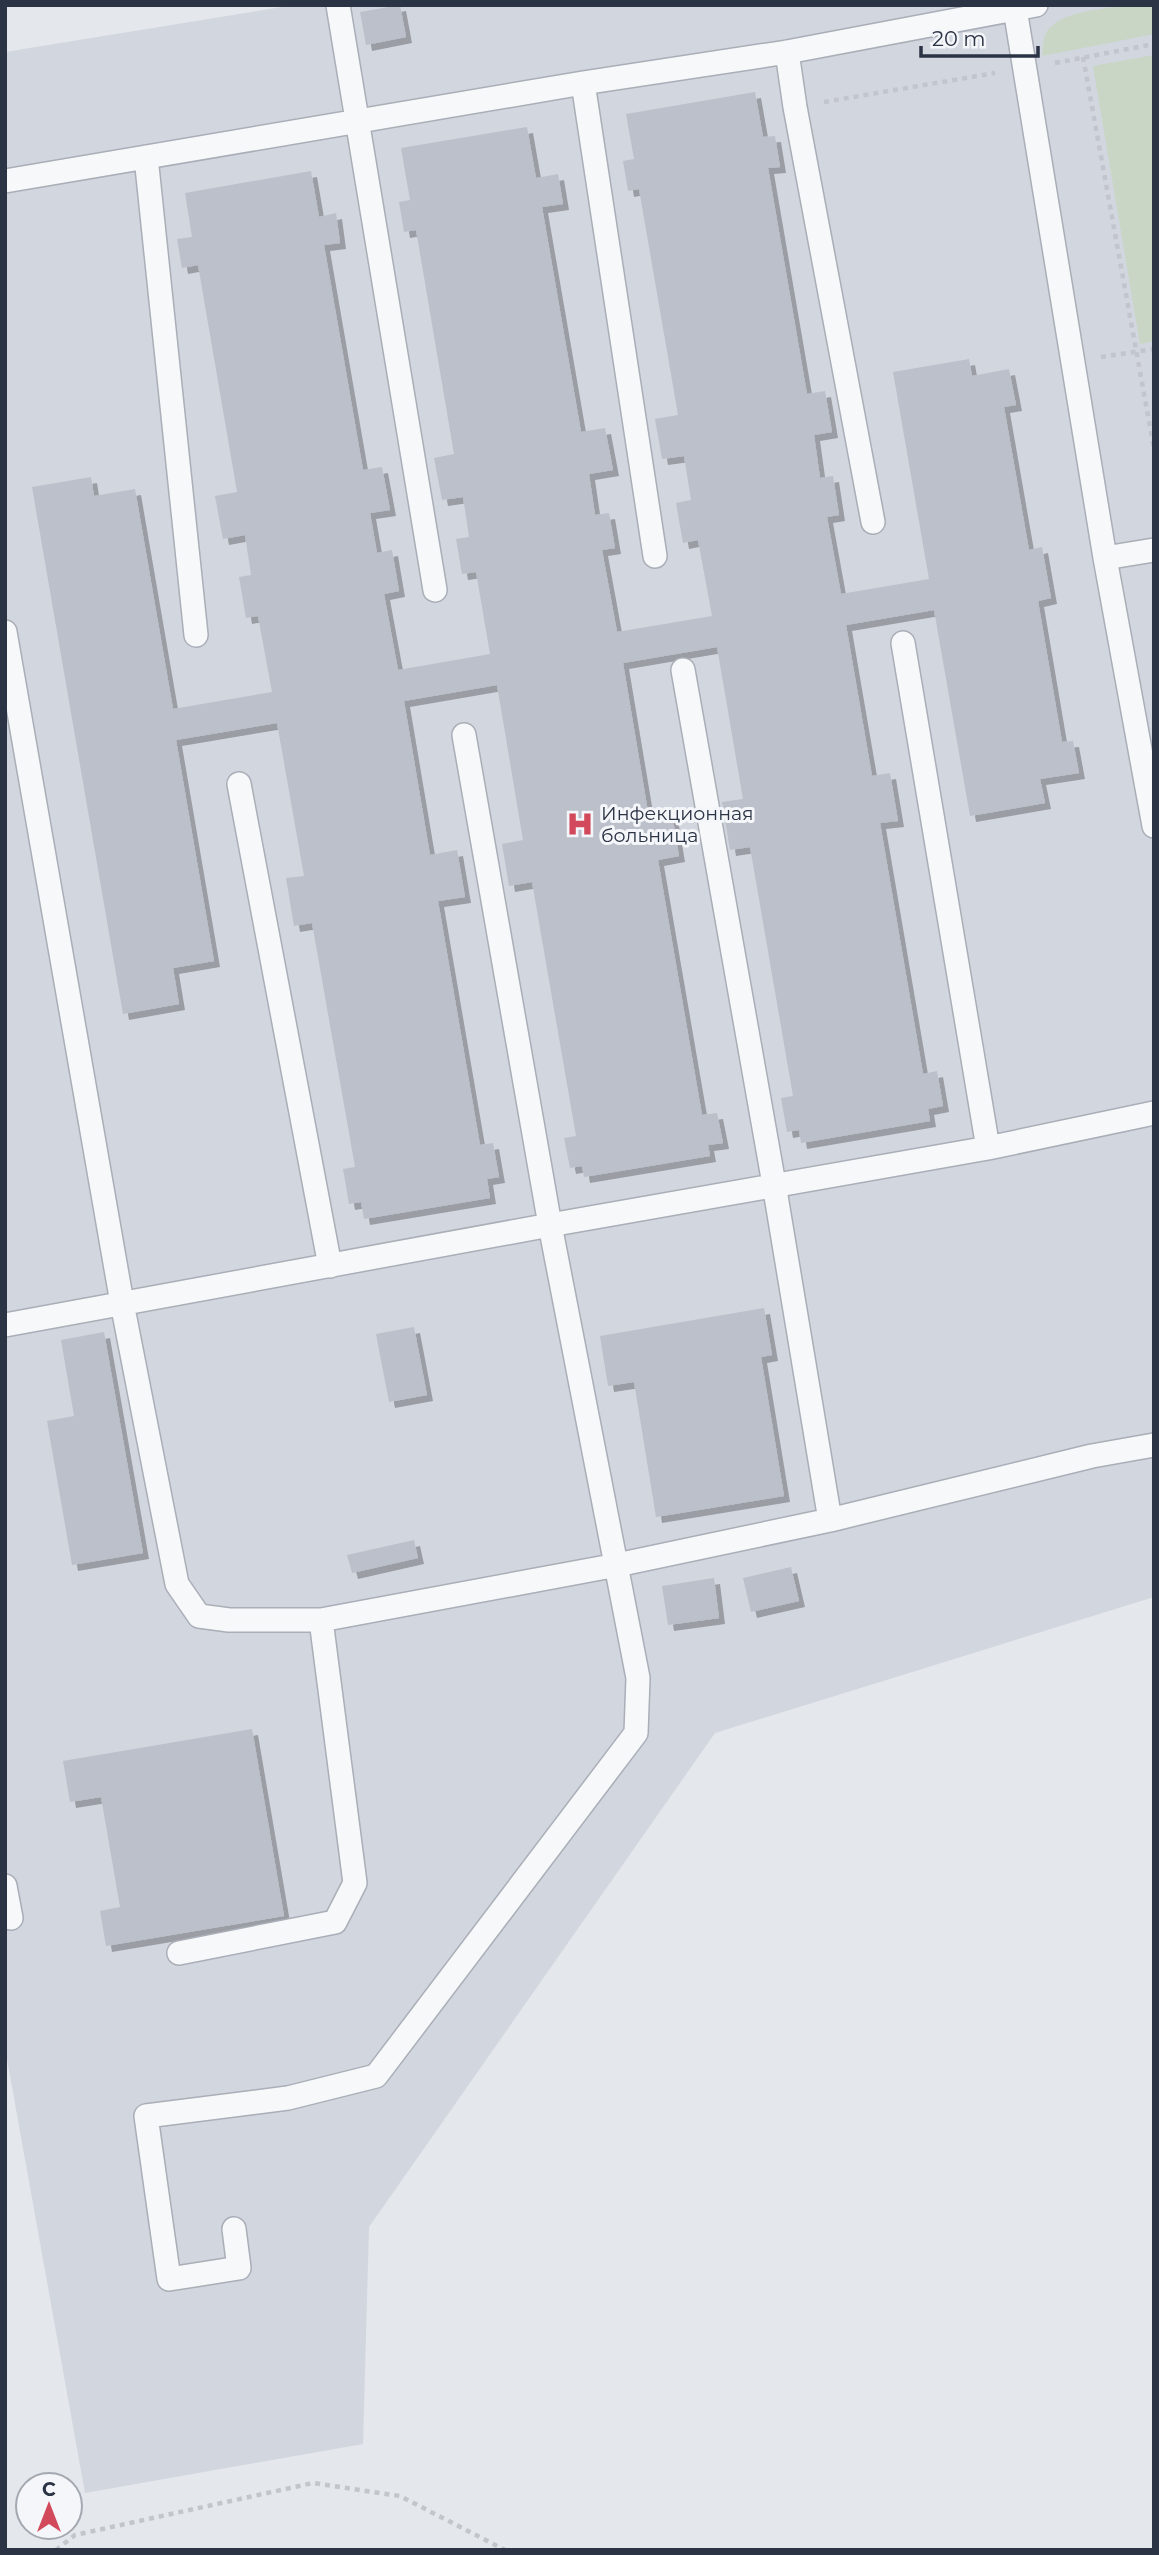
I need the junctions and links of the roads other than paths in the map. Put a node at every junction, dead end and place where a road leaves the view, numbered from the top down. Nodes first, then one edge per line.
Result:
1 (338, 5) edge
2 (1026, 7) edge
3 (787, 52) junction
4 (583, 83) junction
5 (355, 121) junction
6 (145, 157) junction
7 (5, 181) edge
8 (873, 522) dead end
9 (1154, 550) edge
10 (656, 556) dead end
11 (1105, 558) junction
12 (435, 590) dead end
13 (5, 632) edge
14 (196, 635) dead end
15 (903, 643) dead end
16 (682, 670) dead end
17 (464, 735) dead end
18 (239, 784) dead end
19 (1154, 826) edge
20 (1154, 1113) edge
21 (988, 1148) junction
22 (774, 1184) junction
23 (550, 1225) junction
24 (330, 1266) junction
25 (122, 1303) junction
26 (5, 1325) edge
27 (1154, 1445) edge
28 (830, 1520) junction
29 (617, 1565) junction
30 (321, 1620) junction
31 (5, 1886) edge
32 (11, 1918) dead end
33 (179, 1953) dead end
34 (234, 2230) dead end

1 - 5 lane
2 - 3 lane
2 - 11 lane
3 - 4 lane
3 - 8 lane
4 - 5 lane
4 - 10 lane
5 - 6 lane
5 - 12 lane
6 - 7 lane
6 - 14 lane
9 - 11 lane
11 - 19 lane
13 - 25 lane
15 - 21 lane
16 - 22 lane
17 - 23 lane
18 - 24 lane
20 - 21 lane
21 - 22 lane
22 - 23 lane
22 - 28 lane
23 - 24 lane
23 - 29 lane
24 - 25 lane
25 - 26 lane
25 - 30 lane
27 - 28 lane
28 - 29 lane
29 - 30 lane
29 - 34 lane
30 - 33 lane
31 - 32 lane

